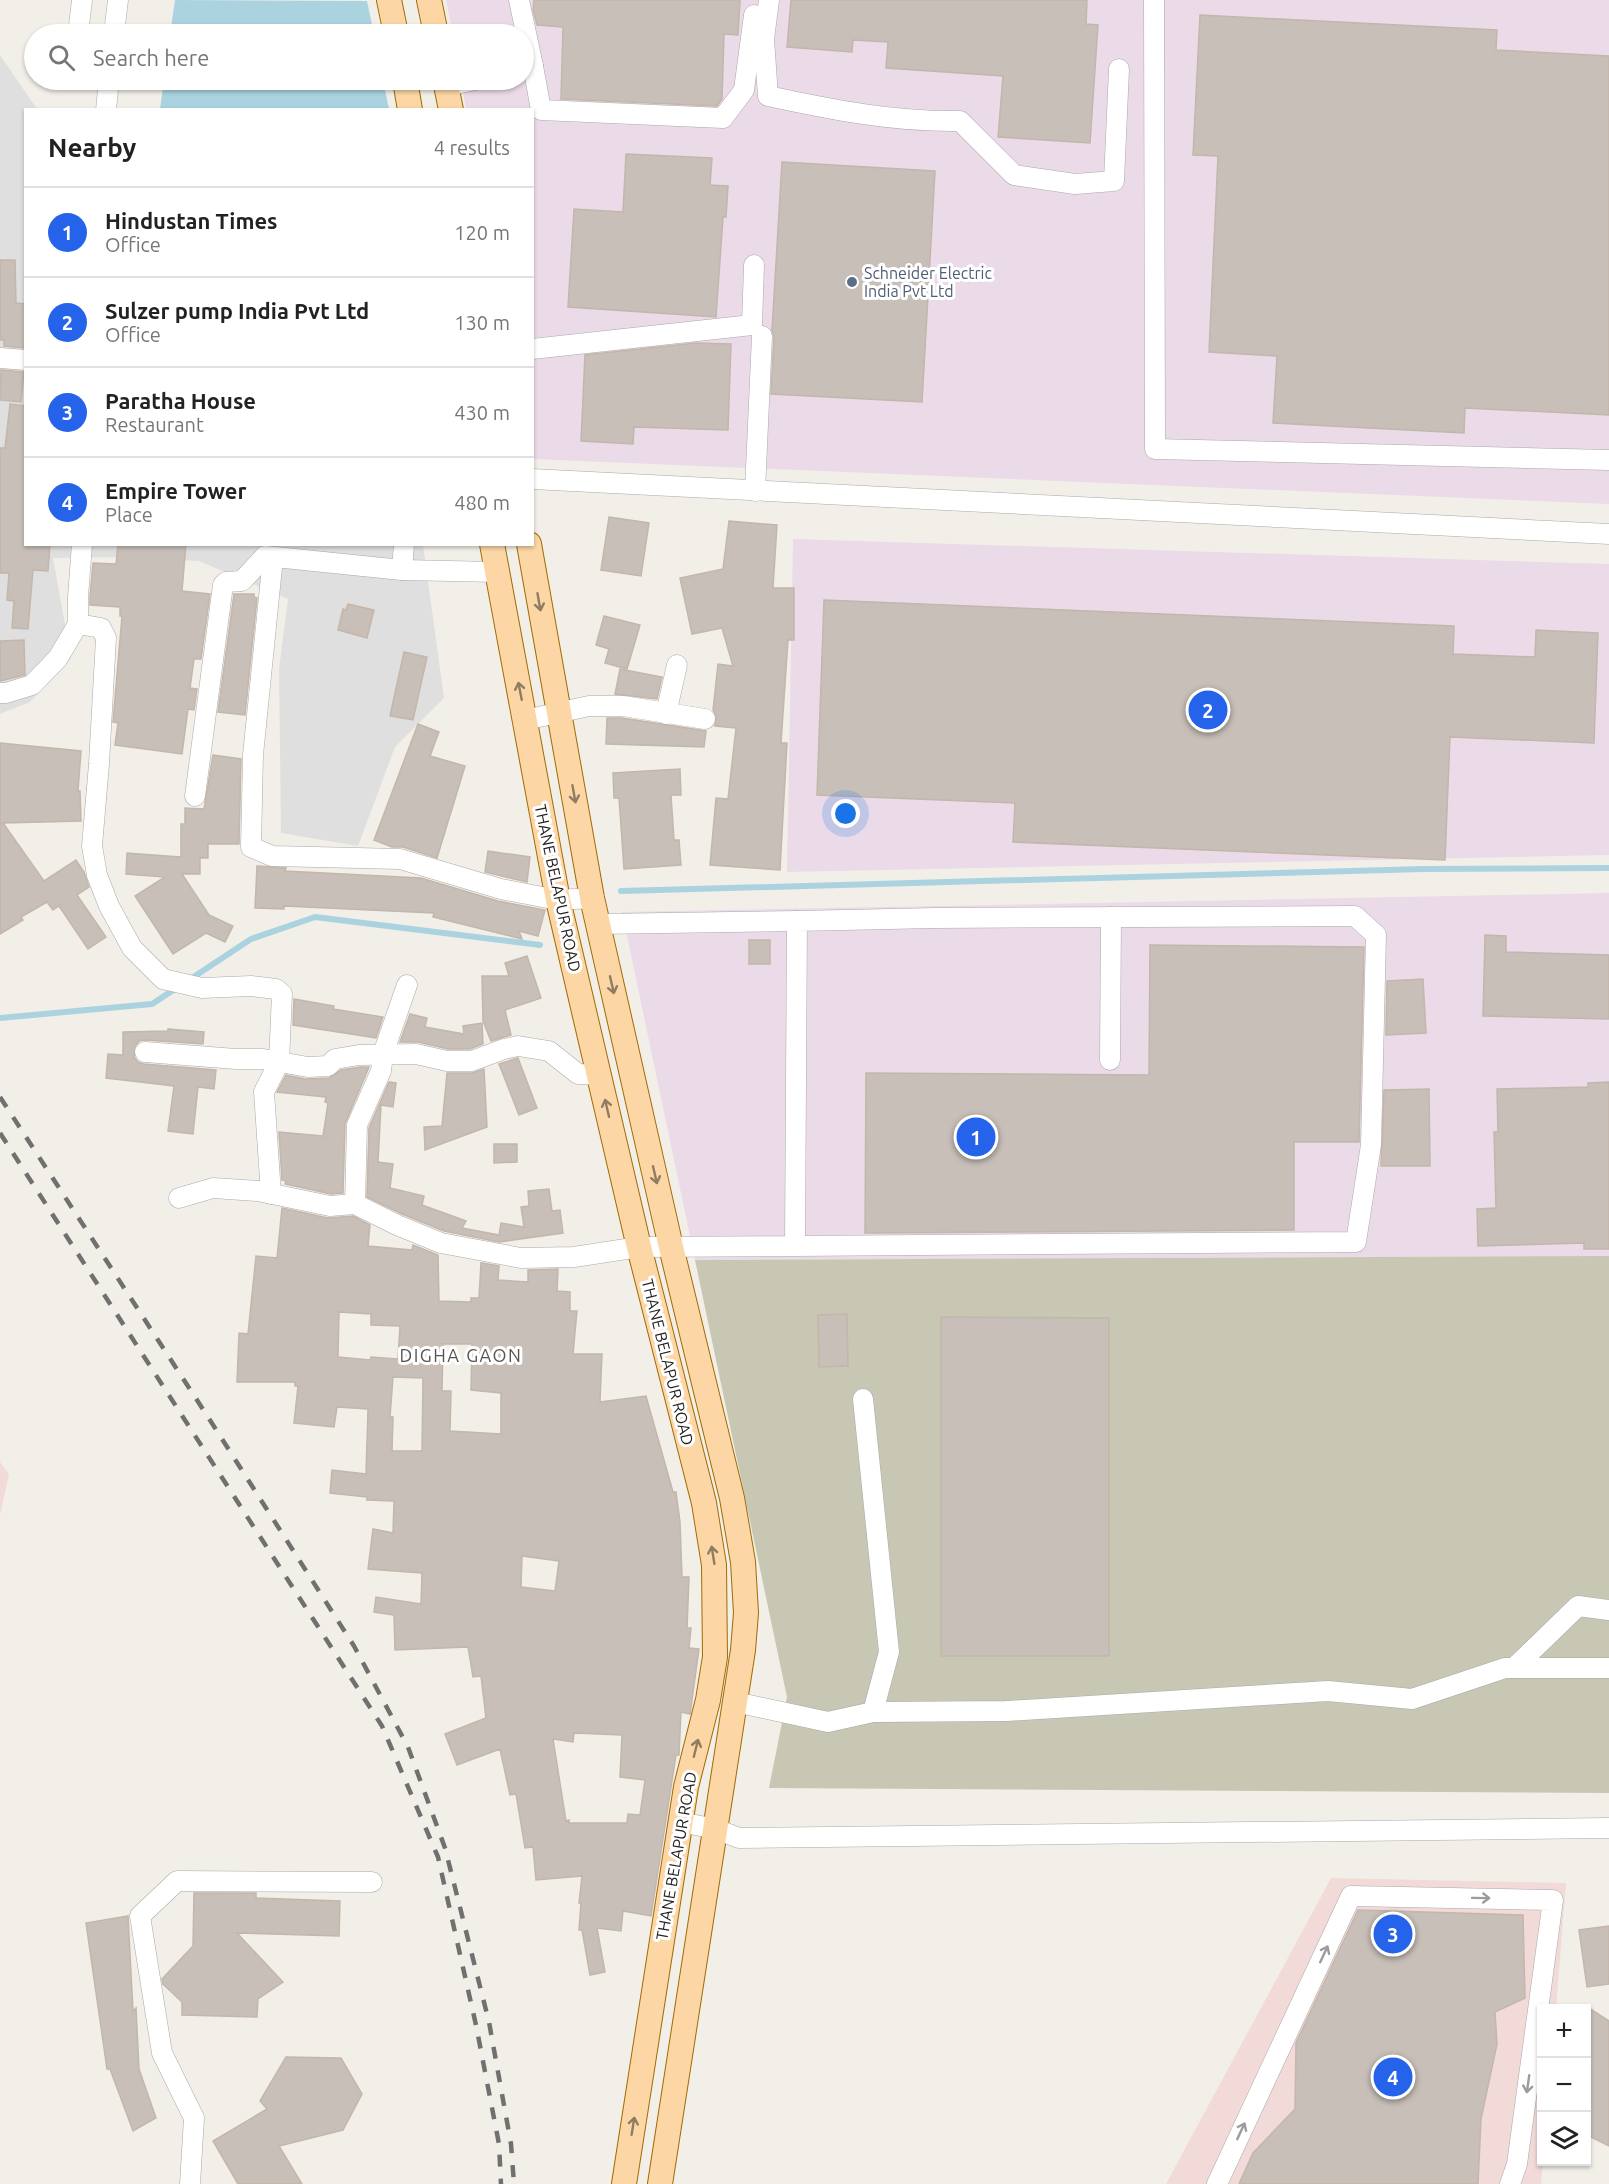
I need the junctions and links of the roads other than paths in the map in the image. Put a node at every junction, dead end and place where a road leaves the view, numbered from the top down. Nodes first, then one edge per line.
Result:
1 (82, 0) edge
2 (118, 0) edge
3 (389, 0) edge
4 (429, 0) edge
5 (519, 0) edge
6 (755, 0) edge
7 (768, 0) edge
8 (1154, 0) edge
9 (79, 24) edge
10 (115, 24) edge
11 (394, 24) edge
12 (434, 24) edge
13 (522, 24) edge
14 (1119, 69) dead end
15 (534, 87) edge
16 (108, 90) edge
17 (407, 90) edge
18 (106, 108) edge
19 (410, 108) edge
20 (754, 265) dead end
21 (762, 336) dead end
22 (534, 349) edge
23 (0, 358) edge
24 (24, 360) edge
25 (1609, 460) edge
26 (534, 480) edge
27 (755, 491) junction
28 (1609, 534) edge
29 (82, 546) edge
30 (404, 546) edge
31 (492, 546) edge
32 (529, 546) edge
33 (273, 557) junction
34 (402, 570) junction
35 (497, 572) junction
36 (78, 624) junction
37 (677, 665) dead end
38 (0, 693) edge
39 (559, 712) junction
40 (666, 714) junction
41 (705, 719) dead end
42 (525, 720) junction
43 (195, 796) dead end
44 (592, 898) junction
45 (558, 900) junction
46 (1111, 917) junction
47 (797, 921) junction
48 (598, 924) junction
49 (407, 984) dead end
50 (145, 1052) dead end
51 (383, 1054) junction
52 (1110, 1060) dead end
53 (279, 1062) junction
54 (599, 1075) junction
55 (271, 1194) junction
56 (179, 1198) dead end
57 (356, 1204) junction
58 (795, 1245) junction
59 (639, 1246) junction
60 (671, 1247) junction
61 (863, 1399) dead end
62 (1609, 1610) edge
63 (1514, 1668) junction
64 (1609, 1668) edge
65 (735, 1702) junction
66 (873, 1712) junction
67 (680, 1822) junction
68 (1609, 1827) edge
69 (716, 1829) junction
70 (372, 1882) dead end
71 (190, 2184) edge
72 (624, 2184) edge
73 (660, 2184) edge
74 (1217, 2184) edge
75 (1510, 2184) edge

1 - 9 street
2 - 10 street
3 - 11 main road
4 - 12 main road
5 - 13 street
6 - 15 street
7 - 14 street
8 - 25 street
16 - 18 street
17 - 19 main road
20 - 22 street
21 - 27 street
23 - 24 street
26 - 27 street
27 - 28 street
29 - 36 street
30 - 34 street
31 - 35 main road, THANE BELAPUR ROAD
32 -> 39 main road, THANE BELAPUR ROAD
33 - 34 street
33 - 43 street
33 - 45 street
34 - 35 street
42 -> 35 main road, THANE BELAPUR ROAD
36 - 38 street
36 - 53 street
37 - 40 street
39 - 40 street
39 - 42 street
39 -> 44 main road, THANE BELAPUR ROAD
40 - 41 street
42 - 45 main road, THANE BELAPUR ROAD
44 - 45 street
44 - 48 main road, THANE BELAPUR ROAD
45 - 54 main road, THANE BELAPUR ROAD
46 - 47 street
46 - 52 street
46 - 58 street
47 - 48 street
47 - 58 street
48 -> 60 main road, THANE BELAPUR ROAD
49 - 51 street
50 - 53 street
51 - 53 street
51 - 54 street
51 - 57 street
53 - 55 street
59 -> 54 main road, THANE BELAPUR ROAD
55 - 56 street
55 - 57 street
57 - 59 street
58 - 60 street
59 - 60 street
67 -> 59 main road, THANE BELAPUR ROAD
60 - 65 main road, THANE BELAPUR ROAD
61 - 66 street
62 - 63 street
63 - 64 street
63 - 66 street
65 - 66 street
65 - 69 main road, THANE BELAPUR ROAD
67 - 69 street
72 -> 67 main road, THANE BELAPUR ROAD
68 - 69 street
69 - 73 main road, THANE BELAPUR ROAD
70 - 71 street
74 -> 75 street

